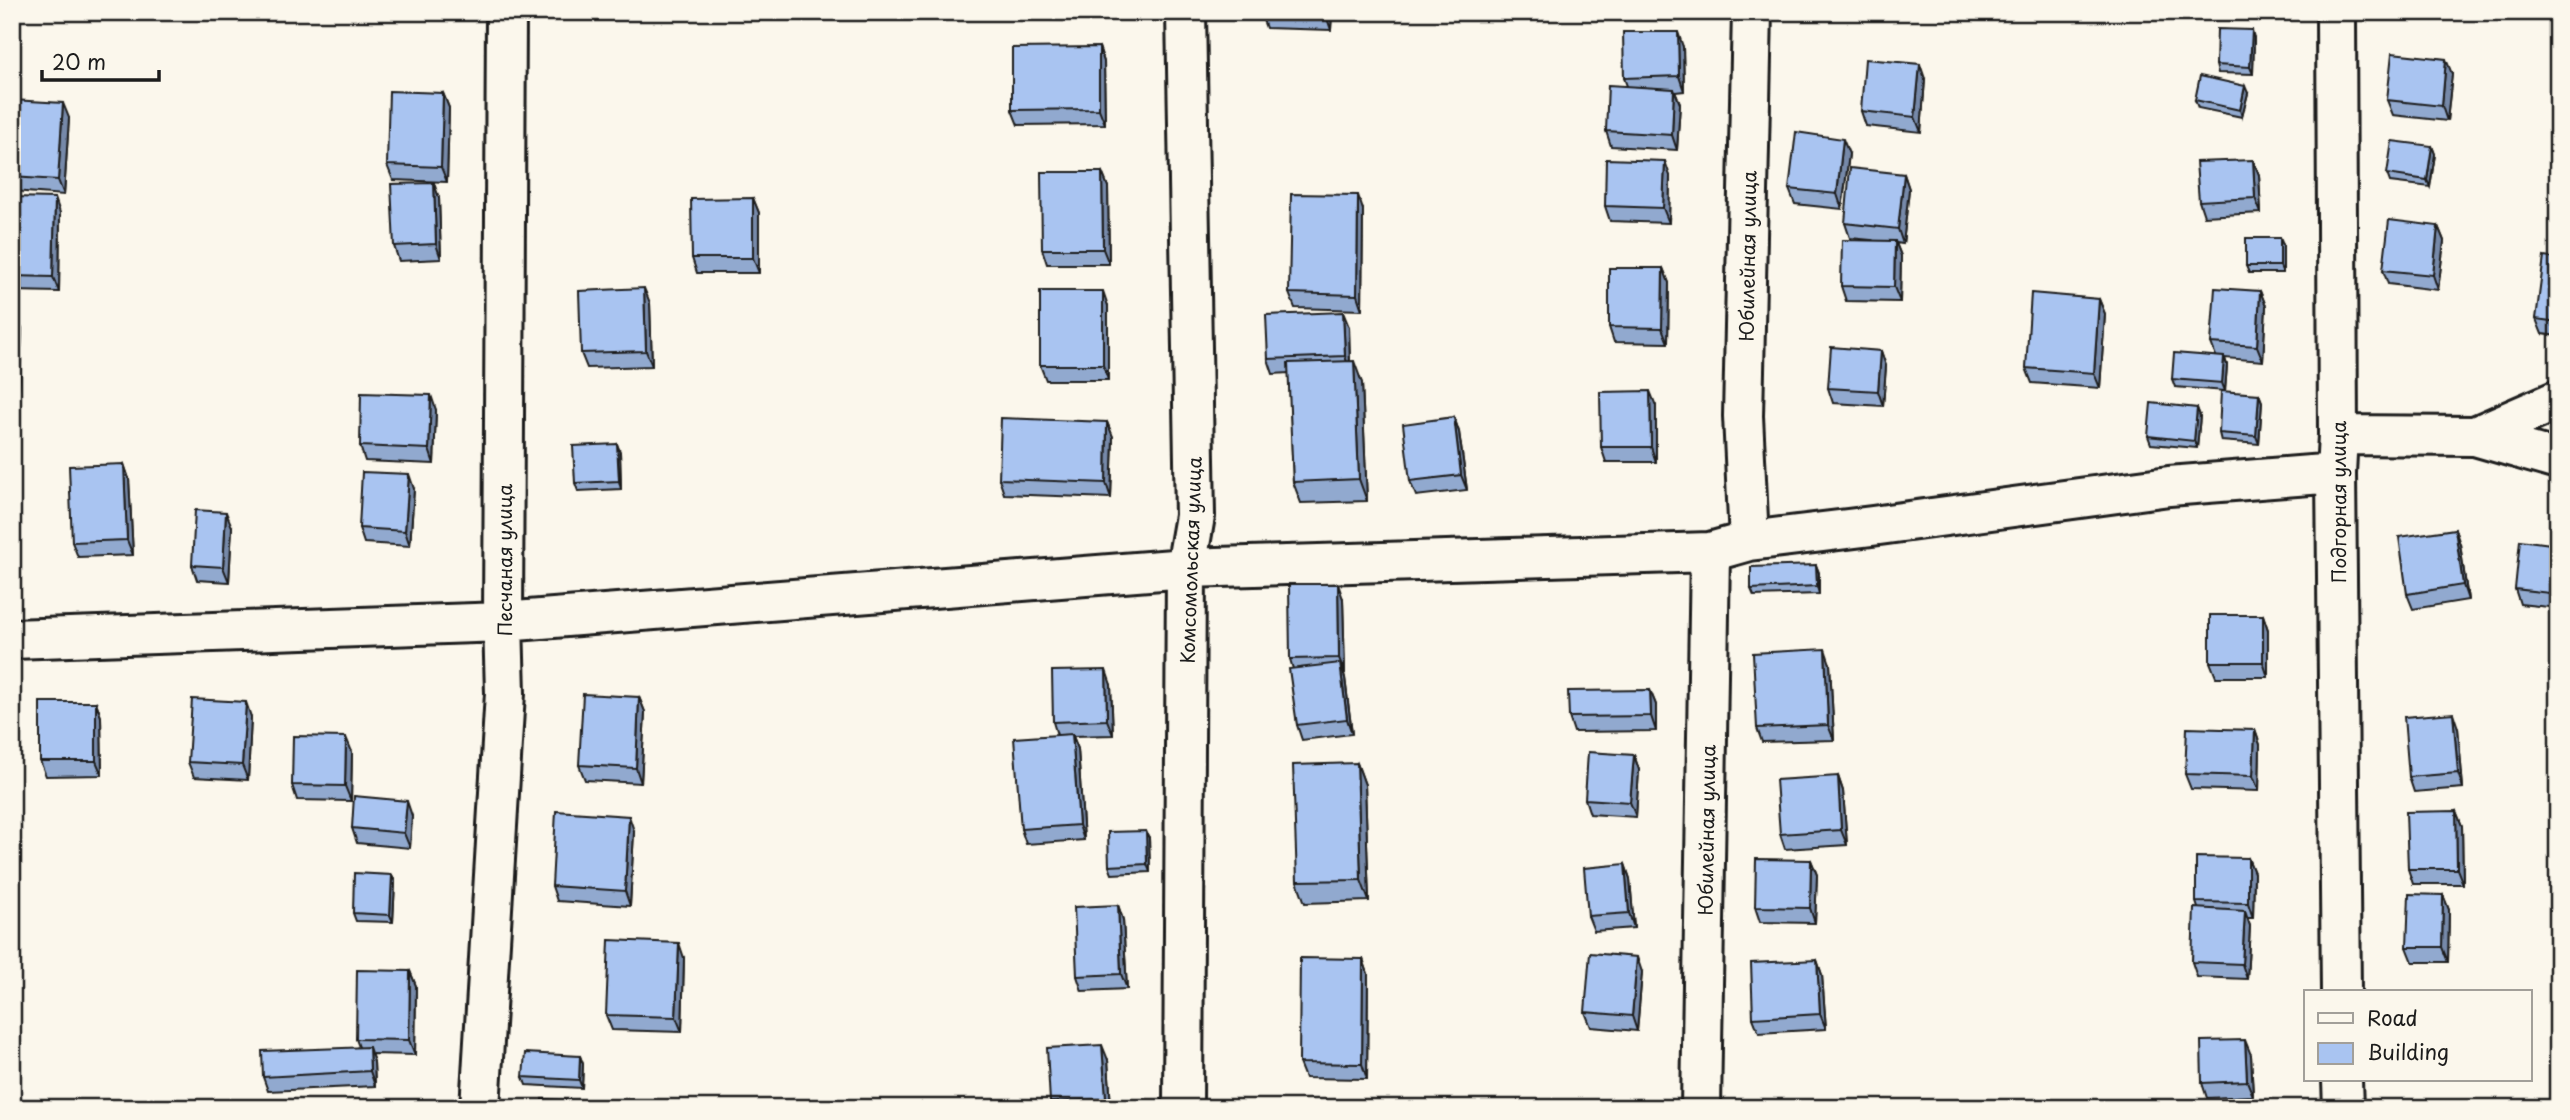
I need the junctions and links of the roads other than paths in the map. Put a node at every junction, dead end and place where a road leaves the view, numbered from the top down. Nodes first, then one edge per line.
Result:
1 (506, 12) edge
2 (1186, 12) edge
3 (1752, 12) edge
4 (2336, 12) edge
5 (2558, 400) edge
6 (2338, 435) junction
7 (2475, 436) junction
8 (2558, 460) edge
9 (2336, 473) junction
10 (1749, 541) junction
11 (1710, 552) junction
12 (1186, 568) junction
13 (503, 622) junction
14 (12, 639) edge
15 (2342, 990) edge
16 (2342, 1082) edge
17 (480, 1108) edge
18 (1183, 1108) edge
19 (1701, 1108) edge
20 (2343, 1108) edge

1 - 13 street, Песчаная улица
2 - 12 street, Комсомольская улица
3 - 10 street, Юбилейная улица
4 - 6 street, Подгорная улица
5 - 7 street
6 - 7 street
6 - 9 street, Подгорная улица
7 - 8 street
9 - 10 street
9 - 15 street, Подгорная улица
10 - 11 street
11 - 12 street
11 - 19 street, Юбилейная улица
12 - 13 street
12 - 18 street, Комсомольская улица
13 - 14 street
13 - 17 street, Песчаная улица
16 - 20 street

